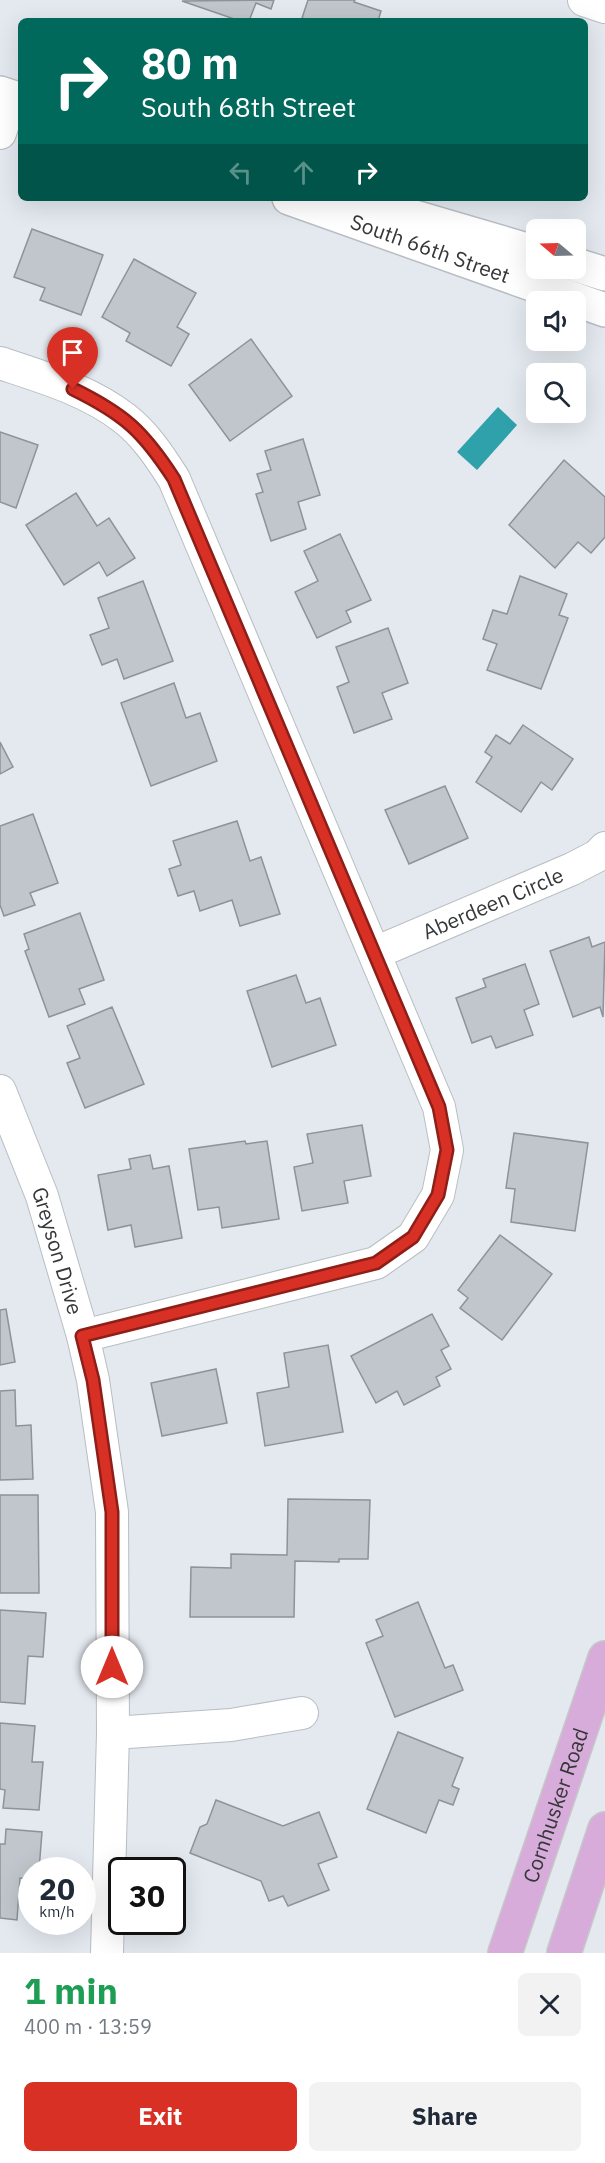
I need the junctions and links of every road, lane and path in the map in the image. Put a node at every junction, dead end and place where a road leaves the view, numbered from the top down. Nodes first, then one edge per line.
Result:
1 (584, 0) edge
2 (605, 7) edge
3 (11, 97) edge
4 (0, 133) edge
5 (297, 201) edge
6 (360, 201) edge
7 (526, 250) edge
8 (586, 268) edge
9 (605, 274) edge
10 (605, 310) edge
11 (0, 363) edge
12 (605, 848) edge
13 (375, 953) junction
14 (0, 1091) edge
15 (82, 1336) junction
16 (605, 1658) edge
17 (302, 1713) dead end
18 (113, 1733) junction
19 (605, 1829) edge
20 (107, 1953) edge
21 (505, 1953) edge
22 (564, 1953) edge

1 - 2 street
3 - 4 street
5 - 10 street, South 66th Street
6 - 7 street, South 66th Street
8 - 9 street
11 - 13 street
12 - 13 street, Aberdeen Circle
13 - 15 street
14 - 15 street, Greyson Drive
15 - 18 street, Greyson Drive
16 - 21 main road, Cornhusker Road
17 - 18 street
18 - 20 street, Greyson Drive
19 - 22 main road

